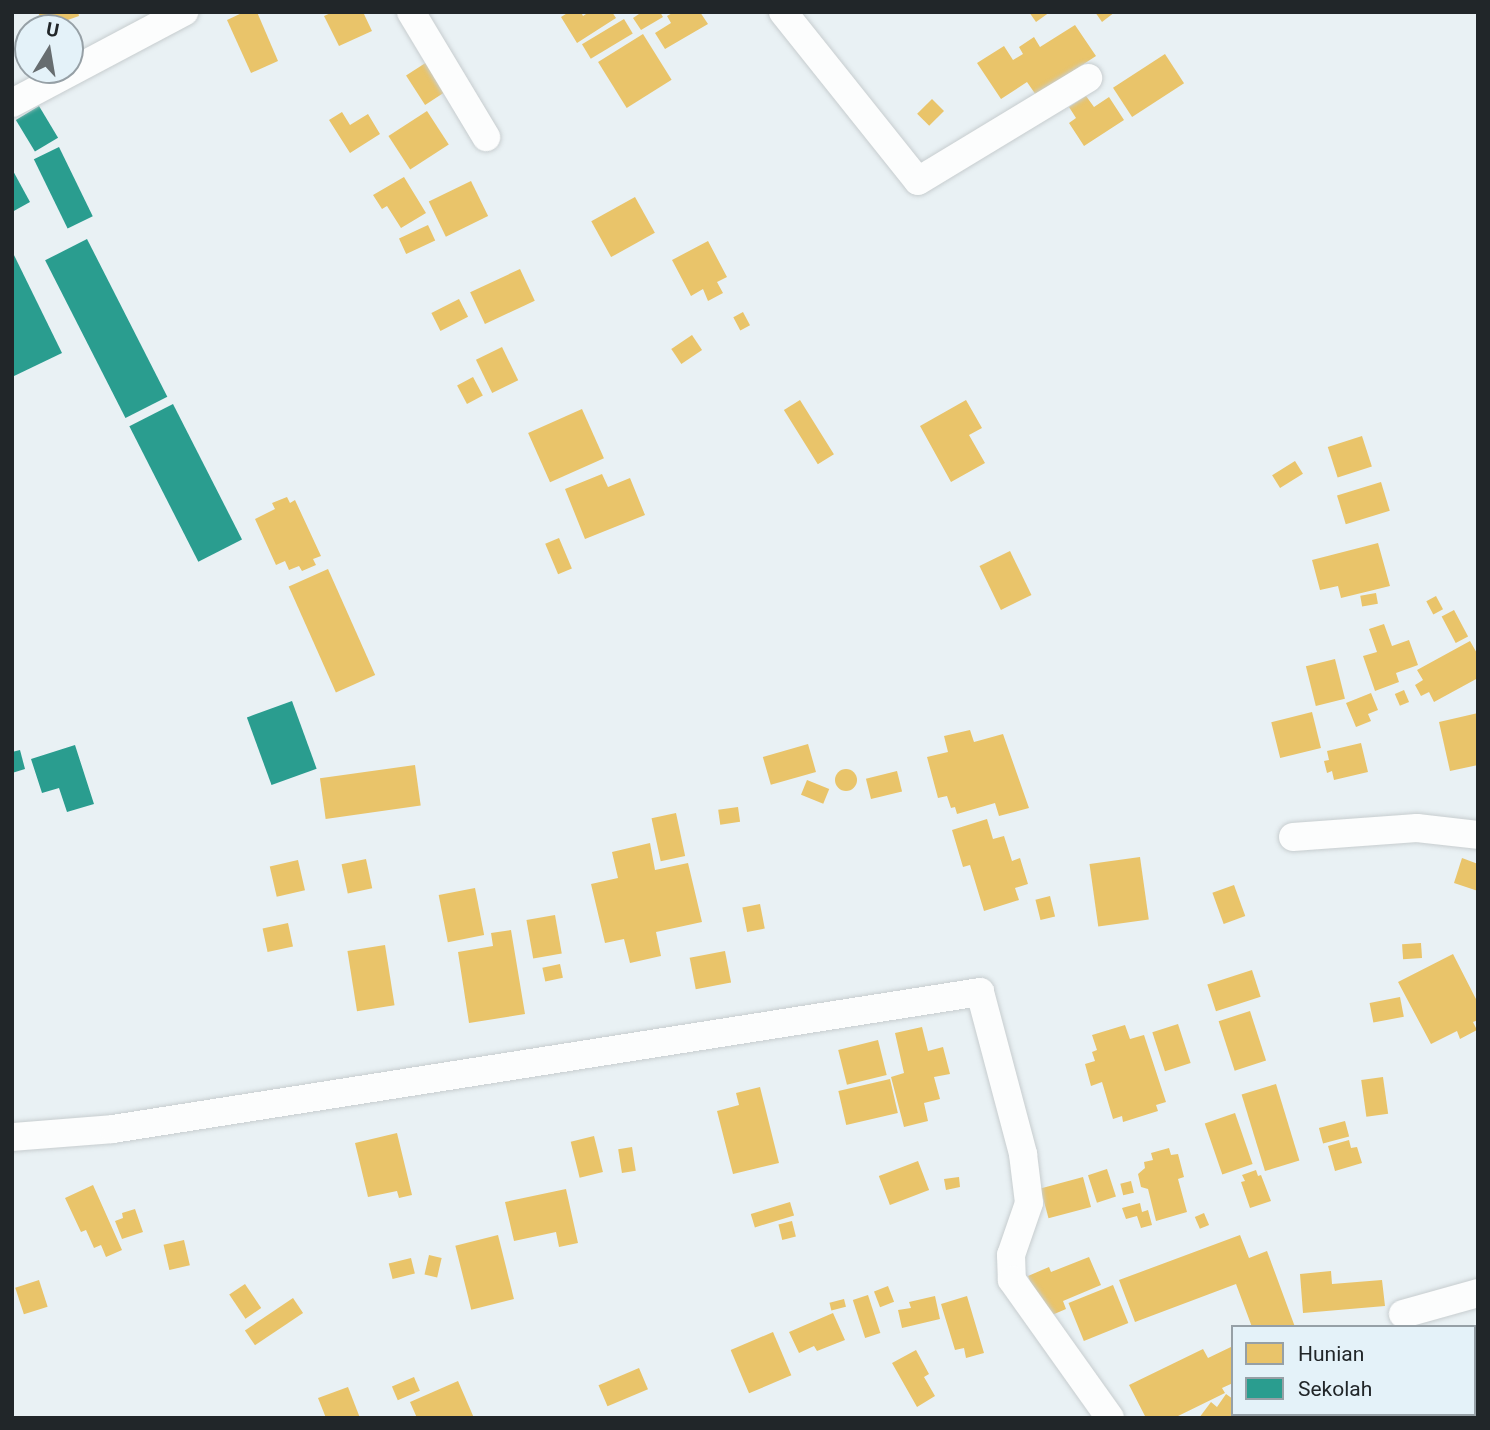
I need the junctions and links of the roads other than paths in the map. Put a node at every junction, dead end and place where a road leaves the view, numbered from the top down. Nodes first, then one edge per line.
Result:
1 (184, 12) edge
2 (411, 12) edge
3 (783, 12) edge
4 (1088, 78) dead end
5 (12, 103) edge
6 (486, 138) dead end
7 (1478, 835) edge
8 (1293, 837) dead end
9 (12, 1137) edge
10 (1478, 1293) edge
11 (1403, 1314) dead end
12 (1110, 1418) edge

1 - 5 street
2 - 6 street
3 - 4 street
7 - 8 street
9 - 12 street
10 - 11 street

